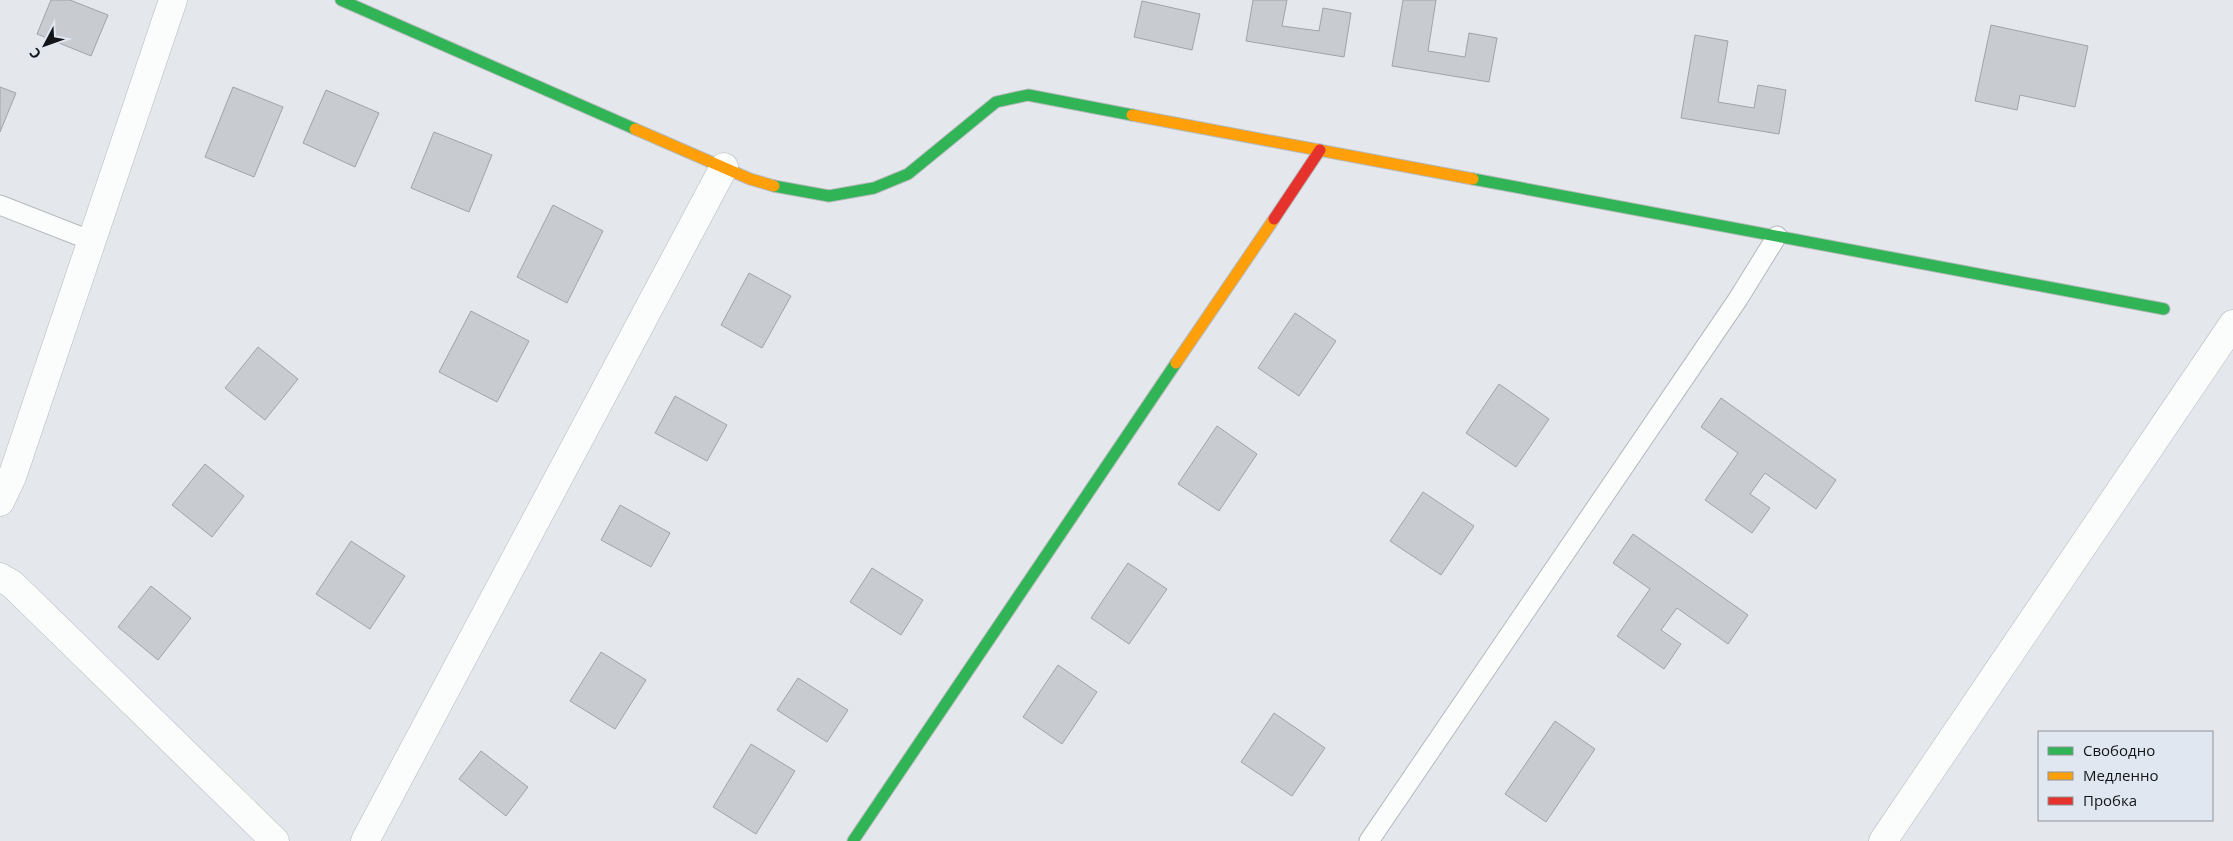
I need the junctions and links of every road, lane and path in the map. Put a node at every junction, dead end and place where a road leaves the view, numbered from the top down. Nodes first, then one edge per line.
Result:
1 (173, 0) edge
2 (342, 0) edge
3 (1320, 150) junction
4 (724, 167) junction
5 (0, 205) edge
6 (1777, 236) junction
7 (92, 241) junction
8 (2164, 309) dead end
9 (2233, 324) edge
10 (0, 502) edge
11 (0, 577) edge
12 (275, 841) edge
13 (365, 841) edge
14 (853, 841) edge
15 (1369, 841) edge
16 (1883, 841) edge

1 - 7 street
2 - 4 street
3 - 4 street
3 - 6 street
3 - 14 street
4 - 13 street
5 - 7 lane
6 - 8 street
6 - 15 lane
7 - 10 street
9 - 16 street
11 - 12 street

